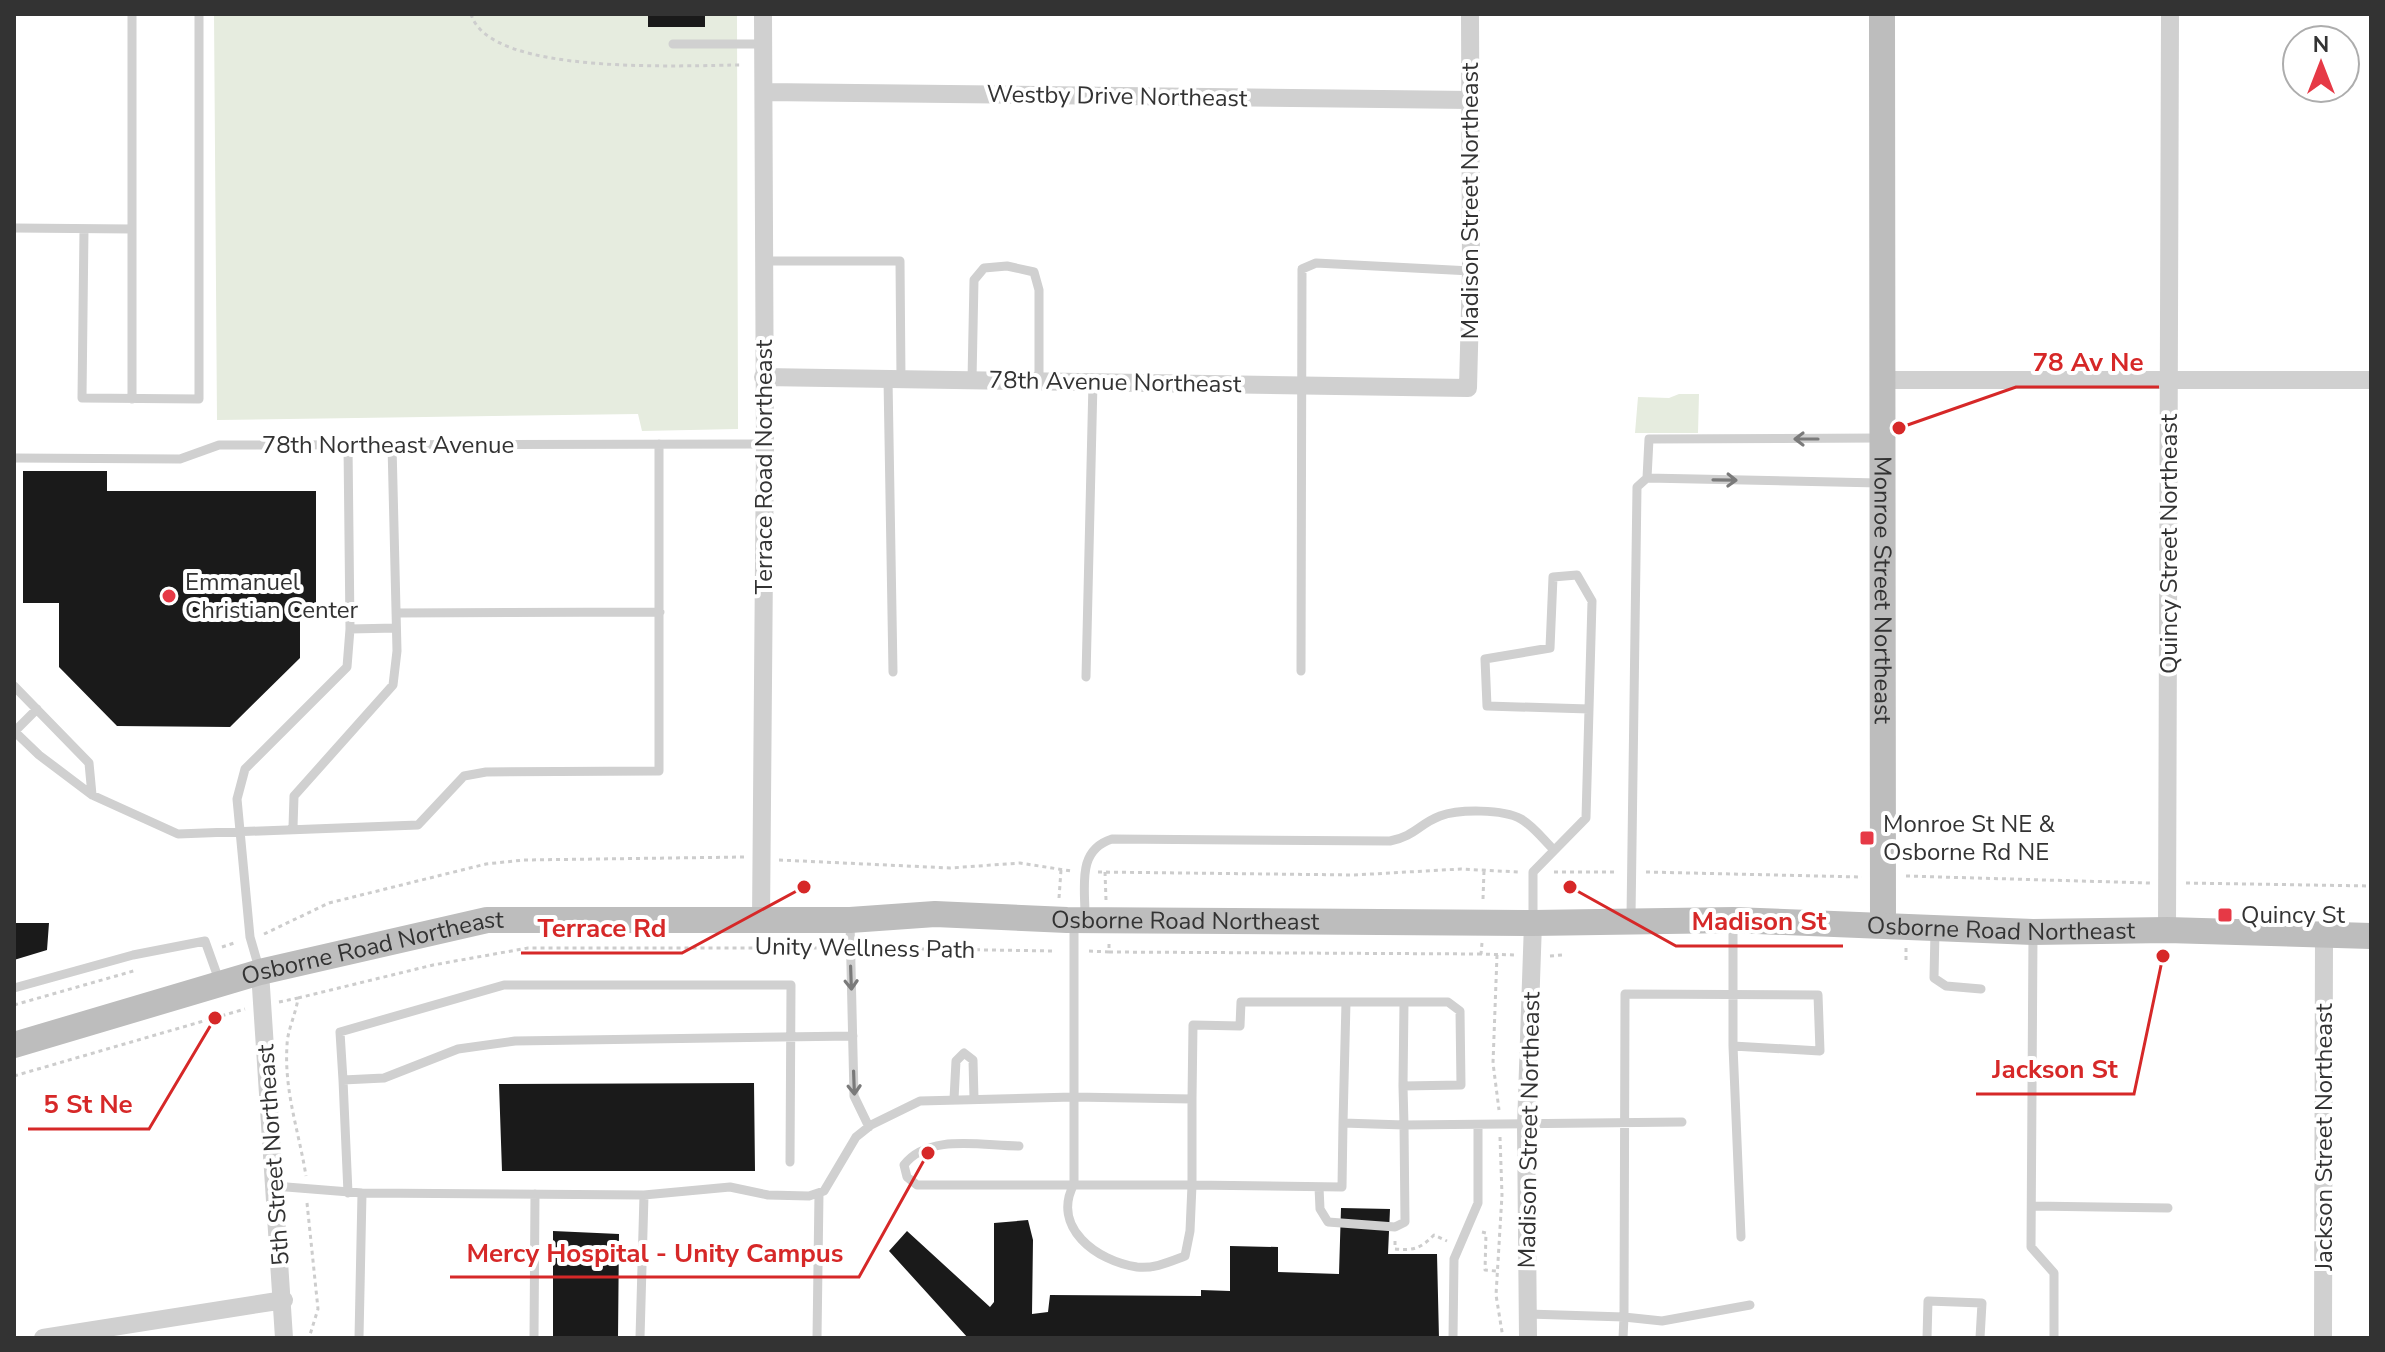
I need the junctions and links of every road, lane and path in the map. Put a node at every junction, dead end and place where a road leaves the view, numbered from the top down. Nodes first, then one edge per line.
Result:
1 (132, 14) edge
2 (199, 14) edge
3 (471, 14) edge
4 (763, 14) edge
5 (1470, 14) edge
6 (1882, 14) edge
7 (2170, 14) edge
8 (673, 44) dead end
9 (764, 44) junction
10 (743, 65) dead end
11 (764, 92) junction
12 (1471, 100) junction
13 (14, 228) edge
14 (84, 229) junction
15 (132, 229) junction
16 (764, 261) junction
17 (1471, 271) junction
18 (763, 377) junction
19 (895, 380) junction
20 (972, 380) junction
21 (1883, 380) junction
22 (2169, 380) junction
23 (2371, 380) edge
24 (1039, 381) junction
25 (1093, 382) junction
26 (1300, 385) junction
27 (1468, 388) joint
28 (132, 399) junction
29 (1884, 438) junction
30 (659, 444) junction
31 (765, 444) junction
32 (348, 445) junction
33 (392, 445) junction
34 (14, 458) edge
35 (1647, 478) junction
36 (1883, 483) junction
37 (660, 612) junction
38 (396, 613) junction
39 (396, 628) junction
40 (350, 629) junction
41 (1301, 671) dead end
42 (893, 672) dead end
43 (1086, 677) dead end
44 (14, 686) edge
45 (37, 709) junction
46 (1589, 709) junction
47 (14, 731) edge
48 (92, 795) junction
49 (293, 827) junction
50 (240, 829) junction
51 (1553, 849) junction
52 (761, 859) junction
53 (1085, 871) junction
54 (1631, 871) junction
55 (1533, 872) junction
56 (1885, 877) junction
57 (2168, 883) junction
58 (2371, 886) edge
59 (761, 920) junction
60 (850, 920) junction
61 (1079, 920) junction
62 (1733, 920) junction
63 (1631, 921) junction
64 (1533, 923) junction
65 (1883, 925) junction
66 (1935, 927) junction
67 (2167, 930) junction
68 (2033, 932) junction
69 (2324, 935) junction
70 (2371, 936) edge
71 (250, 937) junction
72 (851, 948) junction
73 (209, 950) junction
74 (1054, 951) dead end
75 (1109, 952) dead end
76 (1481, 954) dead end
77 (1497, 955) dead end
78 (144, 968) dead end
79 (260, 972) junction
80 (220, 983) junction
81 (14, 988) edge
82 (1981, 989) dead end
83 (1736, 994) junction
84 (298, 998) junction
85 (1346, 1002) junction
86 (1404, 1002) junction
87 (14, 1005) edge
88 (262, 1005) junction
89 (853, 1036) junction
90 (793, 1037) junction
91 (14, 1045) edge
92 (1733, 1046) junction
93 (14, 1076) edge
94 (343, 1080) junction
95 (1403, 1086) junction
96 (1073, 1097) junction
97 (954, 1099) junction
98 (974, 1099) junction
99 (1192, 1099) junction
100 (1682, 1122) dead end
101 (1343, 1123) junction
102 (1623, 1124) junction
103 (1404, 1125) junction
104 (1478, 1125) junction
105 (1500, 1126) junction
106 (1526, 1126) junction
107 (869, 1127) junction
108 (1019, 1146) dead end
109 (790, 1162) dead end
110 (1074, 1184) junction
111 (1192, 1185) junction
112 (274, 1186) junction
113 (1319, 1187) junction
114 (308, 1189) junction
115 (348, 1193) junction
116 (362, 1193) junction
117 (819, 1193) junction
118 (535, 1194) junction
119 (644, 1195) junction
120 (2032, 1206) junction
121 (2168, 1208) dead end
122 (1741, 1237) dead end
123 (284, 1300) junction
124 (1750, 1305) dead end
125 (1528, 1314) junction
126 (1624, 1317) junction
127 (43, 1338) edge
128 (284, 1338) edge
129 (309, 1338) edge
130 (359, 1338) edge
131 (534, 1338) edge
132 (640, 1338) edge
133 (817, 1338) edge
134 (1453, 1338) edge
135 (1503, 1338) edge
136 (1528, 1338) edge
137 (1623, 1338) edge
138 (1927, 1338) edge
139 (1980, 1338) edge
140 (2054, 1338) edge
141 (2323, 1338) edge

1 - 15 lane
2 - 28 lane
3 - 10 path
4 - 9 street, Terrace Road Northeast
5 - 12 street, Madison Street Northeast
6 - 21 street, Monroe Street Northeast
7 - 22 street, Quincy Street Northeast
8 - 9 lane
9 - 11 street, Terrace Road Northeast
11 - 12 street, Westby Drive Northeast
11 - 16 street, Terrace Road Northeast
12 - 17 street, Madison Street Northeast
13 - 14 lane
14 - 15 lane
14 - 28 lane
15 - 28 lane
16 - 18 street, Terrace Road Northeast
16 - 19 lane
17 - 26 lane
17 - 27 street, Madison Street Northeast
18 - 19 street, 78th Avenue Northeast
18 - 31 street, Terrace Road Northeast
19 - 20 street, 78th Avenue Northeast
19 - 42 lane
20 - 24 street, 78th Avenue Northeast
20 - 24 lane
21 - 22 street
21 - 29 street, Monroe Street Northeast
22 - 23 street
22 - 57 street, Quincy Street Northeast
24 - 25 street, 78th Avenue Northeast
25 - 26 street, 78th Avenue Northeast
25 - 43 lane
26 - 27 street, 78th Avenue Northeast
26 - 41 lane
29 -> 35 lane
29 - 36 street, Monroe Street Northeast
30 - 31 lane, 78th Northeast Avenue
30 - 33 lane, 78th Northeast Avenue
30 - 37 lane
31 - 52 street, Terrace Road Northeast
32 - 33 lane, 78th Northeast Avenue
32 - 34 lane, 78th Northeast Avenue
32 - 40 lane
33 - 38 lane
35 -> 36 lane
35 - 54 lane
36 - 56 street, Monroe Street Northeast
37 - 38 lane
37 - 49 lane
38 - 39 lane
39 - 40 lane
39 - 49 lane
40 - 50 lane
44 - 45 lane
45 - 47 lane
45 - 48 lane
46 - 46 lane
46 - 51 lane
47 - 48 lane
48 - 50 lane
49 - 50 lane
50 - 71 lane
51 - 53 lane
51 - 55 lane
52 - 53 path
52 - 59 street, Terrace Road Northeast
52 - 71 path
53 - 55 path
53 - 61 lane
54 - 55 path
54 - 56 path
54 - 63 lane
55 - 64 lane
56 - 57 path
56 - 65 street, Monroe Street Northeast
57 - 58 path
57 - 67 street, Quincy Street Northeast
59 - 60 street, Osborne Road Northeast
59 - 79 street, Osborne Road Northeast
60 - 61 street, Osborne Road Northeast
60 - 72 lane
61 - 64 street, Osborne Road Northeast
61 - 96 lane
62 - 63 street, Osborne Road Northeast
62 - 65 street, Osborne Road Northeast
62 - 83 lane
63 - 64 street, Osborne Road Northeast
64 - 106 street, Madison Street Northeast
65 - 66 street, Osborne Road Northeast
66 - 68 street, Osborne Road Northeast
66 - 82 lane
67 - 68 street, Osborne Road Northeast
67 - 69 street, Osborne Road Northeast
68 - 120 lane
69 - 70 street, Osborne Road Northeast
69 - 141 street, Jackson Street Northeast
71 - 73 path
71 - 79 lane
72 - 74 path, Unity Wellness Path
72 - 84 path, Unity Wellness Path
72 -> 89 lane
73 - 80 lane
73 - 81 lane
75 - 76 path
77 - 105 path
78 - 87 path
79 - 80 street, Osborne Road Northeast
79 - 88 street, 5th Street Northeast
80 - 91 street, Osborne Road Northeast
83 - 92 lane
83 - 92 lane
83 - 102 lane
84 - 88 path, Unity Wellness Path
84 - 114 path
85 - 86 lane
85 - 99 lane
85 - 101 lane
86 - 95 lane
86 - 95 lane
88 - 93 path, Unity Wellness Path
88 - 112 street, 5th Street Northeast
89 - 90 lane
89 -> 107 lane
90 - 94 lane
90 - 94 lane
90 - 109 lane
92 - 122 lane
94 - 115 lane
95 - 103 lane
96 - 98 lane
96 - 99 lane
96 - 110 lane
97 - 98 lane
97 - 98 lane
97 - 107 lane
99 - 111 lane
100 - 102 lane
101 - 103 lane
101 - 113 lane
102 - 106 lane
102 - 126 lane
103 - 104 lane
103 - 113 lane
104 - 105 lane
104 - 134 lane
105 - 106 lane
105 - 135 path
106 - 125 street, Madison Street Northeast
107 - 117 lane
108 - 110 lane
110 - 111 lane
110 - 111 lane
111 - 113 lane
112 - 114 lane
112 - 123 street, 5th Street Northeast
114 - 115 lane
114 - 129 path
115 - 116 lane
116 - 118 lane
116 - 130 lane
117 - 119 lane
117 - 133 lane
118 - 119 lane
118 - 131 lane
119 - 132 lane
120 - 121 lane
120 - 140 lane
123 - 127 street
123 - 128 street, 5th Street Northeast
124 - 126 lane
125 - 126 lane
125 - 136 street, Madison Street Northeast
126 - 137 lane
138 - 139 lane

